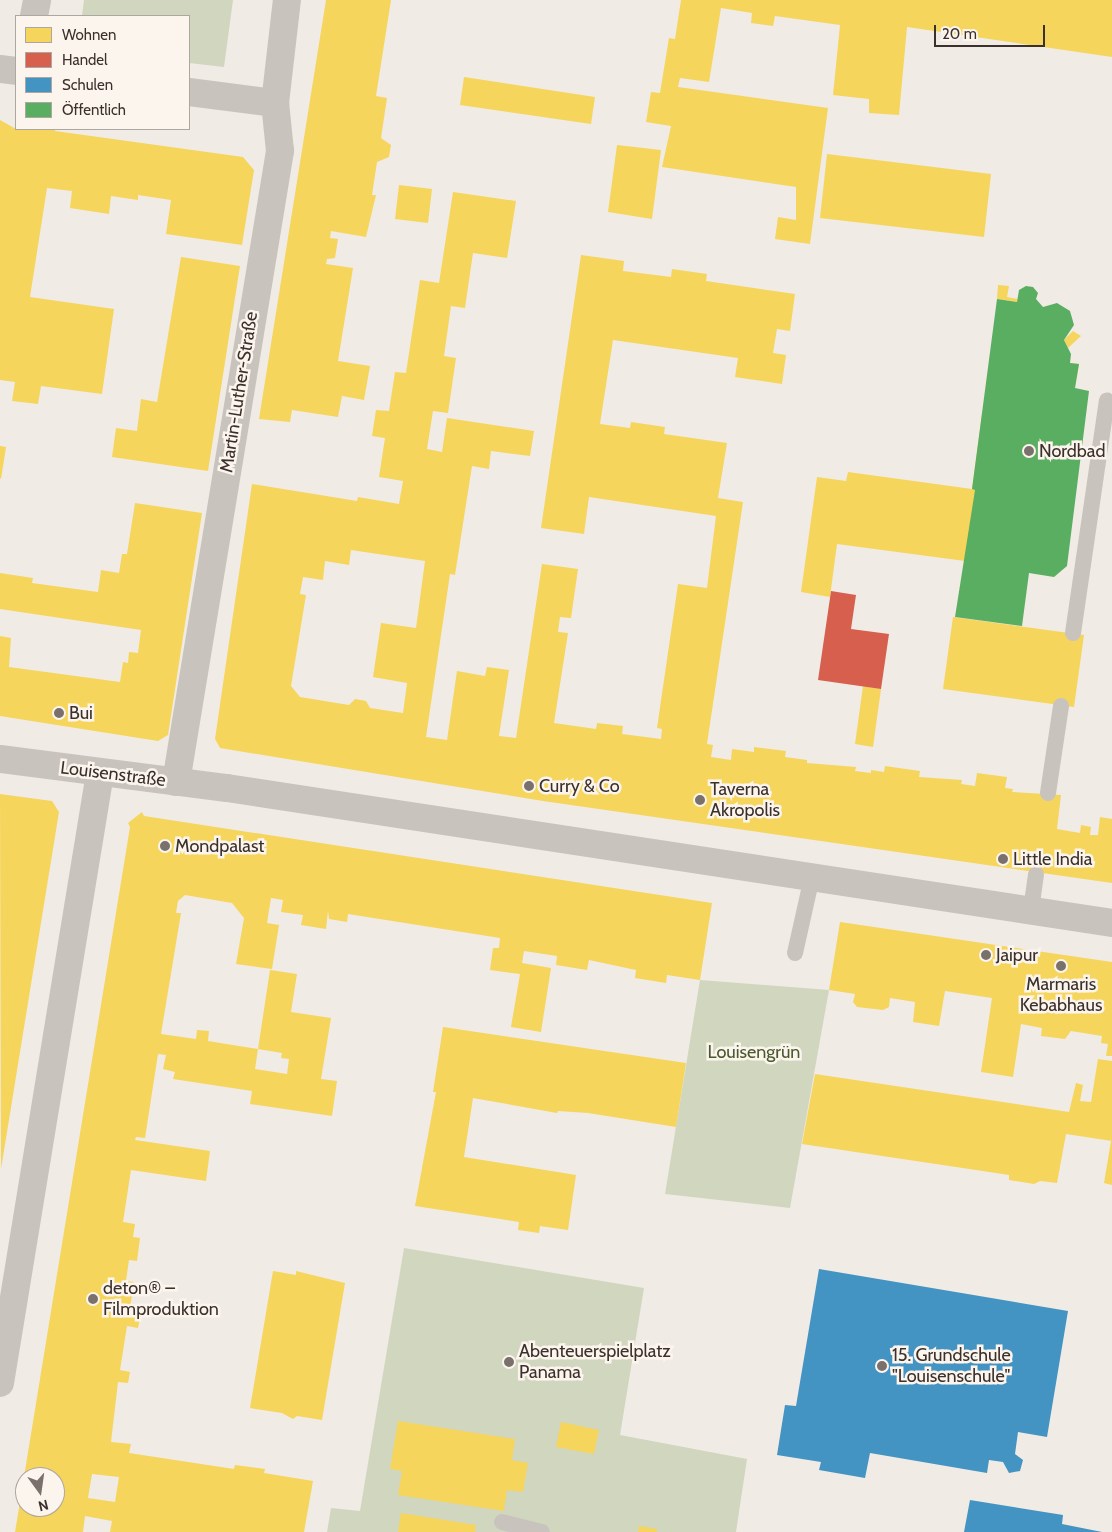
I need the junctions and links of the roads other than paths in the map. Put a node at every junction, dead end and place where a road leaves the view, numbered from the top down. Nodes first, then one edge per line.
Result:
1 (37, 0) edge
2 (287, 0) edge
3 (34, 15) edge
4 (0, 69) edge
5 (15, 71) edge
6 (190, 92) edge
7 (275, 103) junction
8 (1107, 400) dead end
9 (1073, 634) dead end
10 (1061, 706) dead end
11 (0, 759) edge
12 (100, 773) junction
13 (176, 782) junction
14 (1048, 793) dead end
15 (1036, 874) dead end
16 (812, 877) junction
17 (1031, 910) junction
18 (1112, 923) edge
19 (796, 954) dead end
20 (0, 1383) edge
21 (502, 1522) dead end
22 (542, 1532) edge

1 - 3 street
2 - 7 street, Martin-Luther-Straße
4 - 5 street
6 - 7 street
7 - 13 street, Martin-Luther-Straße
8 - 9 lane
10 - 14 lane
11 - 12 street, Louisenstraße
12 - 13 street, Louisenstraße
12 - 20 street
13 - 16 street, Louisenstraße
15 - 17 lane
16 - 17 street, Louisenstraße
16 - 19 lane
17 - 18 street, Louisenstraße
21 - 22 lane

